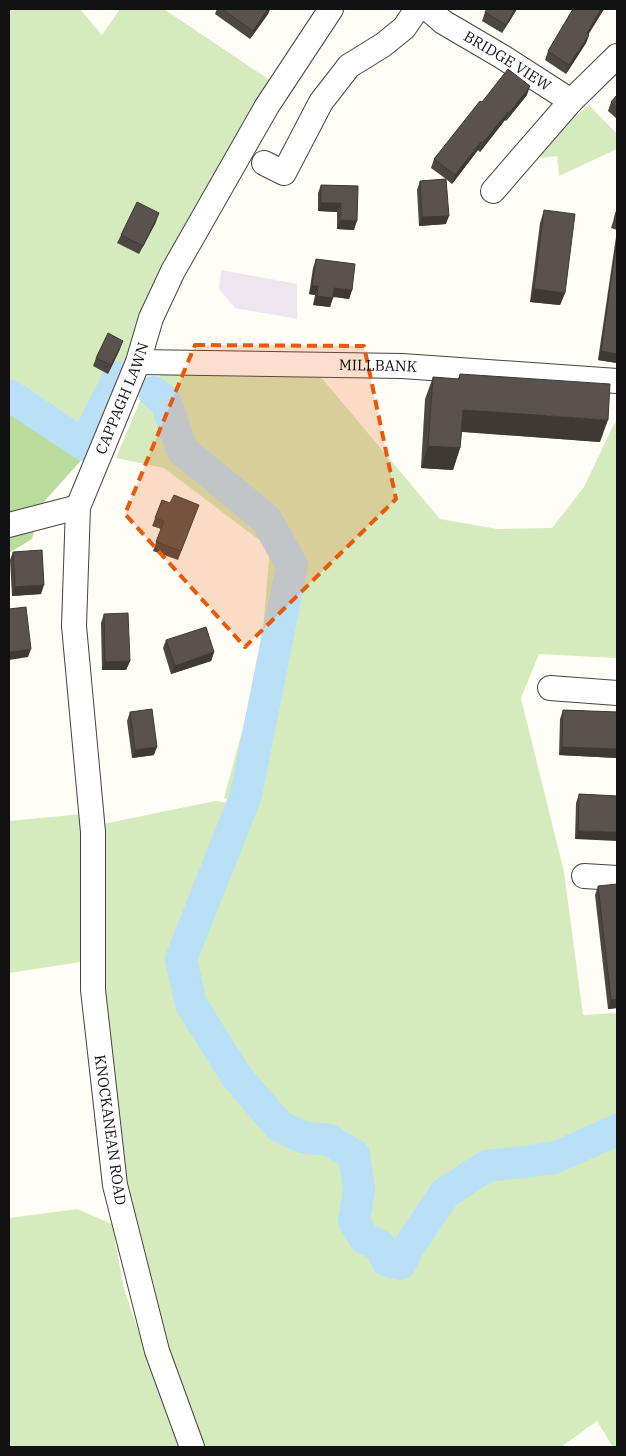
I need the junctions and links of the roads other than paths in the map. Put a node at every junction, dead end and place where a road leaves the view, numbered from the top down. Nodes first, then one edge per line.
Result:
1 (331, 9) edge
2 (417, 9) edge
3 (440, 13) edge
4 (617, 56) edge
5 (571, 101) junction
6 (264, 163) dead end
7 (493, 191) dead end
8 (138, 362) junction
9 (617, 381) edge
10 (78, 508) junction
11 (9, 526) edge
12 (550, 688) dead end
13 (617, 693) edge
14 (93, 832) joint
15 (584, 876) dead end
16 (617, 878) edge
17 (192, 1447) edge

1 - 8 street, CAPPAGH LAWN
2 - 6 street
3 - 5 street, BRIDGE VIEW
4 - 5 street
5 - 7 street
8 - 9 street, MILLBANK
8 - 10 street, CAPPAGH LAWN
10 - 11 street
10 - 14 street, CAPPAGH LAWN
12 - 13 street
14 - 17 street, KNOCKANEAN ROAD
15 - 16 street

